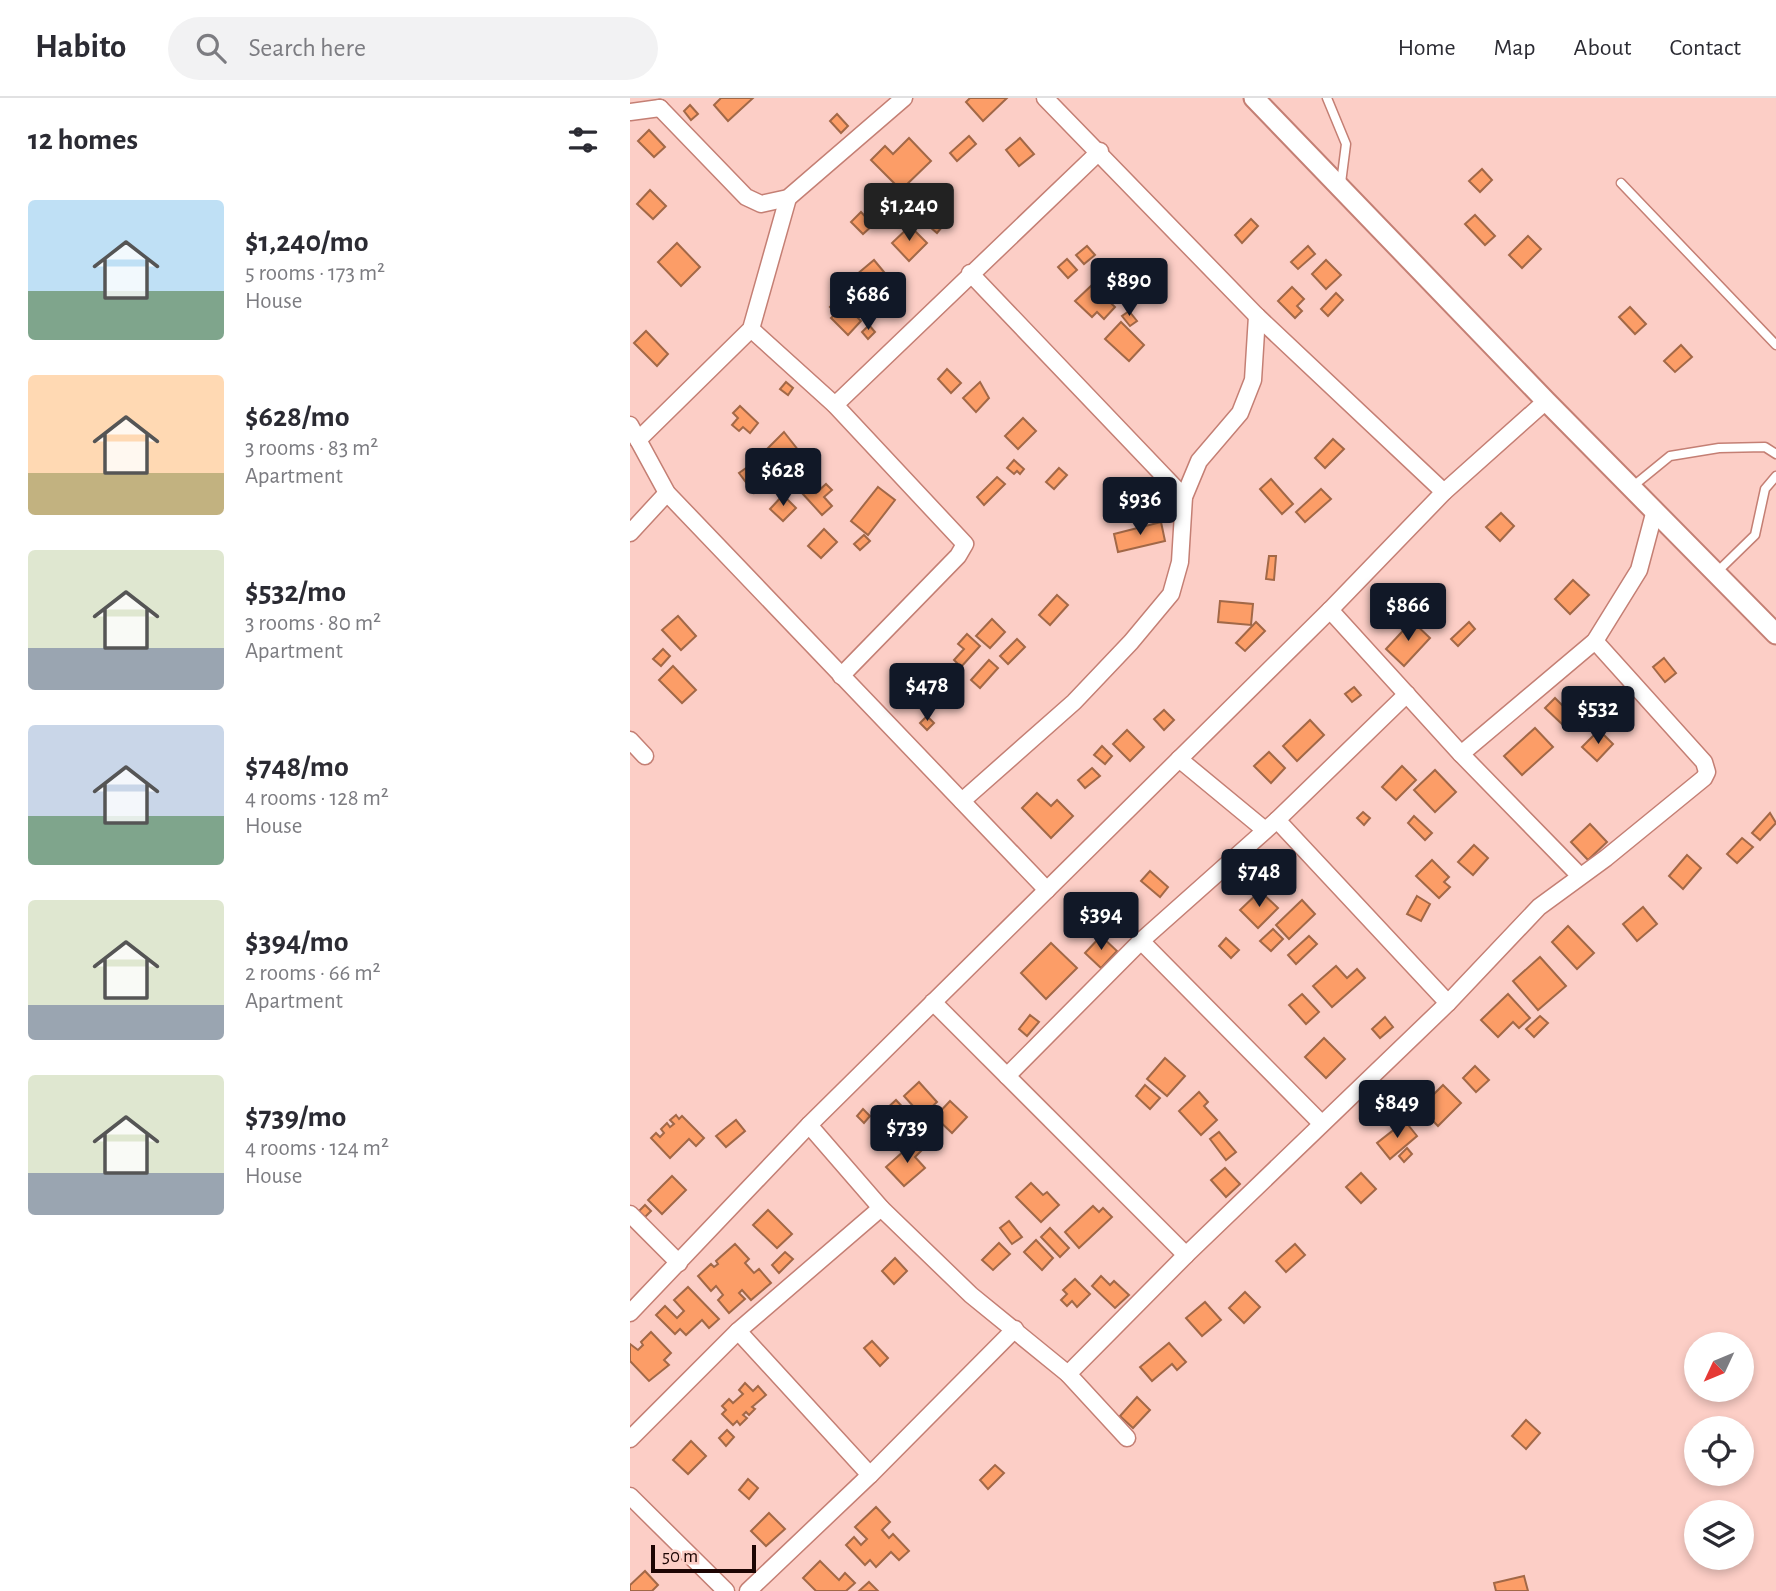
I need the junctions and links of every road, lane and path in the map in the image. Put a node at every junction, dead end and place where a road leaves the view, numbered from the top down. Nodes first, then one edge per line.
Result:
1 (904, 98) edge
2 (1045, 98) edge
3 (1254, 98) edge
4 (1327, 98) edge
5 (661, 103) edge
6 (630, 112) edge
7 (1100, 151) junction
8 (1621, 183) dead end
9 (1340, 186) junction
10 (788, 198) junction
11 (970, 273) junction
12 (1257, 316) junction
13 (751, 329) junction
14 (1776, 345) edge
15 (1546, 401) junction
16 (835, 405) junction
17 (630, 425) edge
18 (638, 440) junction
19 (1776, 454) edge
20 (1776, 476) edge
21 (1632, 487) junction
22 (1444, 492) junction
23 (667, 493) junction
24 (1184, 497) junction
25 (1654, 510) junction
26 (630, 533) edge
27 (1716, 573) junction
28 (1330, 610) junction
29 (1776, 634) edge
30 (1595, 640) junction
31 (841, 676) junction
32 (1407, 694) junction
33 (630, 740) edge
34 (1461, 754) junction
35 (645, 756) dead end
36 (1179, 759) junction
37 (962, 801) junction
38 (1271, 825) junction
39 (1580, 876) junction
40 (1047, 890) junction
41 (1141, 941) junction
42 (933, 1002) junction
43 (1448, 1003) junction
44 (1007, 1076) junction
45 (1321, 1123) junction
46 (809, 1125) junction
47 (881, 1208) junction
48 (630, 1214) edge
49 (1186, 1255) junction
50 (679, 1263) junction
51 (630, 1313) edge
52 (1015, 1329) junction
53 (738, 1331) junction
54 (1068, 1374) junction
55 (1127, 1438) dead end
56 (630, 1439) edge
57 (870, 1475) junction
58 (630, 1496) edge
59 (726, 1591) edge
60 (748, 1591) edge

1 - 10 street
2 - 7 street
3 - 9 street
4 - 9 lane
5 - 6 street
5 - 10 street
7 - 11 street
7 - 12 street
8 - 14 lane
9 - 15 street
10 - 13 street
11 - 16 street
11 - 24 street
12 - 22 street
12 - 24 street
13 - 16 street
13 - 18 street
15 - 21 street
15 - 22 street
16 - 31 street
17 - 18 street
18 - 23 street
19 - 21 lane
20 - 27 lane
21 - 25 street
22 - 28 street
23 - 26 street
23 - 31 street
24 - 37 street
25 - 27 street
25 - 30 street
27 - 29 street
28 - 32 street
28 - 36 street
30 - 34 street
30 - 39 street
31 - 37 street
32 - 34 street
32 - 38 street
33 - 35 street
34 - 39 street
36 - 38 street
36 - 40 street
37 - 40 street
38 - 41 street
38 - 43 street
39 - 43 street
40 - 42 street
41 - 44 street
41 - 45 street
42 - 44 street
42 - 46 street
43 - 45 street
44 - 49 street
45 - 49 street
46 - 47 street
46 - 50 street
47 - 52 street
47 - 53 street
48 - 50 street
49 - 54 street
50 - 51 street
52 - 54 street
52 - 57 street
53 - 56 street
53 - 57 street
54 - 55 street
57 - 60 street
58 - 59 street

